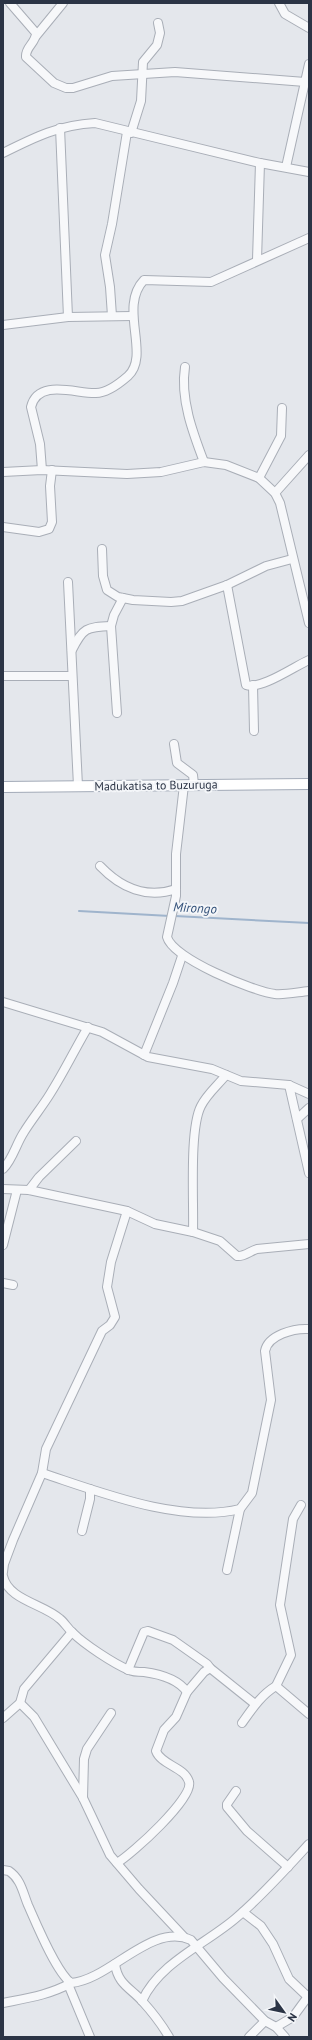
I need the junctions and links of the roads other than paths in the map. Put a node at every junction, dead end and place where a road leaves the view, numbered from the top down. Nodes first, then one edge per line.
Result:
1 (10, 3) edge
2 (63, 3) edge
3 (279, 3) edge
4 (158, 23) dead end
5 (309, 28) edge
6 (36, 36) junction
7 (309, 64) edge
8 (143, 74) junction
9 (305, 82) junction
10 (60, 128) junction
11 (129, 133) junction
12 (3, 153) edge
13 (260, 163) junction
14 (286, 166) junction
15 (309, 172) edge
16 (309, 238) edge
17 (257, 260) junction
18 (112, 316) junction
19 (132, 316) junction
20 (68, 317) junction
21 (3, 326) edge
22 (185, 367) dead end
23 (282, 408) dead end
24 (309, 455) edge
25 (204, 462) junction
26 (42, 470) junction
27 (52, 470) junction
28 (3, 472) edge
29 (259, 478) junction
30 (275, 493) junction
31 (3, 527) edge
32 (102, 549) dead end
33 (292, 559) junction
34 (68, 582) dead end
35 (227, 585) junction
36 (305, 590) edge
37 (122, 598) junction
38 (309, 623) edge
39 (111, 626) junction
40 (71, 651) junction
41 (309, 660) edge
42 (3, 676) edge
43 (72, 676) junction
44 (254, 685) junction
45 (118, 713) dead end
46 (254, 731) dead end
47 (174, 744) dead end
48 (189, 784) junction
49 (309, 784) edge
50 (78, 786) junction
51 (3, 787) edge
52 (100, 866) dead end
53 (176, 889) junction
54 (182, 956) junction
55 (309, 991) edge
56 (3, 1002) edge
57 (88, 1027) junction
58 (144, 1056) junction
59 (226, 1075) junction
60 (289, 1085) junction
61 (309, 1094) edge
62 (309, 1108) edge
63 (297, 1119) junction
64 (76, 1141) dead end
65 (3, 1169) edge
66 (309, 1173) edge
67 (3, 1189) edge
68 (17, 1190) junction
69 (29, 1190) junction
70 (127, 1211) junction
71 (193, 1232) junction
72 (309, 1244) edge
73 (3, 1245) edge
74 (3, 1283) edge
75 (13, 1285) dead end
76 (309, 1329) edge
77 (42, 1474) junction
78 (90, 1489) junction
79 (301, 1505) dead end
80 (240, 1510) junction
81 (82, 1531) dead end
82 (227, 1570) dead end
83 (3, 1572) edge
84 (3, 1579) edge
85 (72, 1632) junction
86 (210, 1668) junction
87 (128, 1670) junction
88 (276, 1686) junction
89 (187, 1692) junction
90 (20, 1703) junction
91 (256, 1704) junction
92 (111, 1713) dead end
93 (309, 1714) edge
94 (3, 1718) edge
95 (242, 1723) dead end
96 (236, 1791) dead end
97 (83, 1798) junction
98 (309, 1844) edge
99 (117, 1863) junction
100 (288, 1867) junction
101 (3, 1870) edge
102 (243, 1912) junction
103 (184, 1937) junction
104 (197, 1947) junction
105 (114, 1964) junction
106 (69, 1983) junction
107 (308, 1996) edge
108 (142, 2000) junction
109 (3, 2003) edge
110 (265, 2021) junction
111 (276, 2027) junction
112 (90, 2037) edge
113 (169, 2037) edge
114 (249, 2037) edge
115 (284, 2037) edge

1 - 6 street
2 - 6 street
3 - 5 street
4 - 8 street
6 - 8 street
7 - 9 street
8 - 9 street
8 - 11 street
9 - 14 street
10 - 11 street
10 - 12 street
10 - 20 street
11 - 13 street
11 - 18 street
13 - 14 street
13 - 17 street
14 - 15 street
16 - 17 street
17 - 19 street
18 - 19 street
18 - 20 street
19 - 26 street
20 - 21 street
22 - 25 street
23 - 29 street
24 - 30 street
25 - 27 street
25 - 29 street
26 - 27 street
26 - 28 street
27 - 31 street
29 - 30 street
30 - 33 street
32 - 37 street
33 - 35 street
33 - 36 street
34 - 40 street
35 - 37 street
35 - 44 street
36 - 38 street
37 - 39 street
39 - 40 street
39 - 45 street
40 - 43 street
41 - 44 street
42 - 43 street
43 - 50 street
44 - 46 street
47 - 48 street
48 - 49 main road, Madukatisa to Buzuruga
48 - 50 main road, Madukatisa to Buzuruga
48 - 53 street
50 - 51 main road, Madukatisa to Buzuruga
52 - 53 street
53 - 54 street
54 - 55 street
54 - 58 street
56 - 57 street
57 - 58 street
57 - 65 street
58 - 59 street
59 - 60 street
59 - 71 street
60 - 61 street
60 - 63 street
62 - 63 street
63 - 66 street
64 - 69 street
67 - 68 street
68 - 69 street
68 - 73 street
69 - 70 street
70 - 71 street
70 - 77 street
71 - 72 street
74 - 75 street
76 - 80 street
77 - 78 street
77 - 83 street
78 - 80 street
78 - 81 street
79 - 88 street
80 - 82 street
84 - 85 street
85 - 87 street
85 - 90 street
86 - 87 street
86 - 89 street
86 - 91 street
87 - 89 street
88 - 91 street
88 - 93 street
89 - 99 street
90 - 94 street
90 - 97 street
91 - 95 street
92 - 97 street
96 - 100 street
97 - 99 street
98 - 100 street
99 - 103 street
100 - 102 street
101 - 106 street
102 - 104 street
102 - 107 street
103 - 104 street
103 - 105 street
104 - 108 street
104 - 110 street
105 - 106 street
105 - 108 street
106 - 109 street
106 - 112 street
107 - 111 street
108 - 113 street
110 - 111 street
110 - 114 street
111 - 115 street

